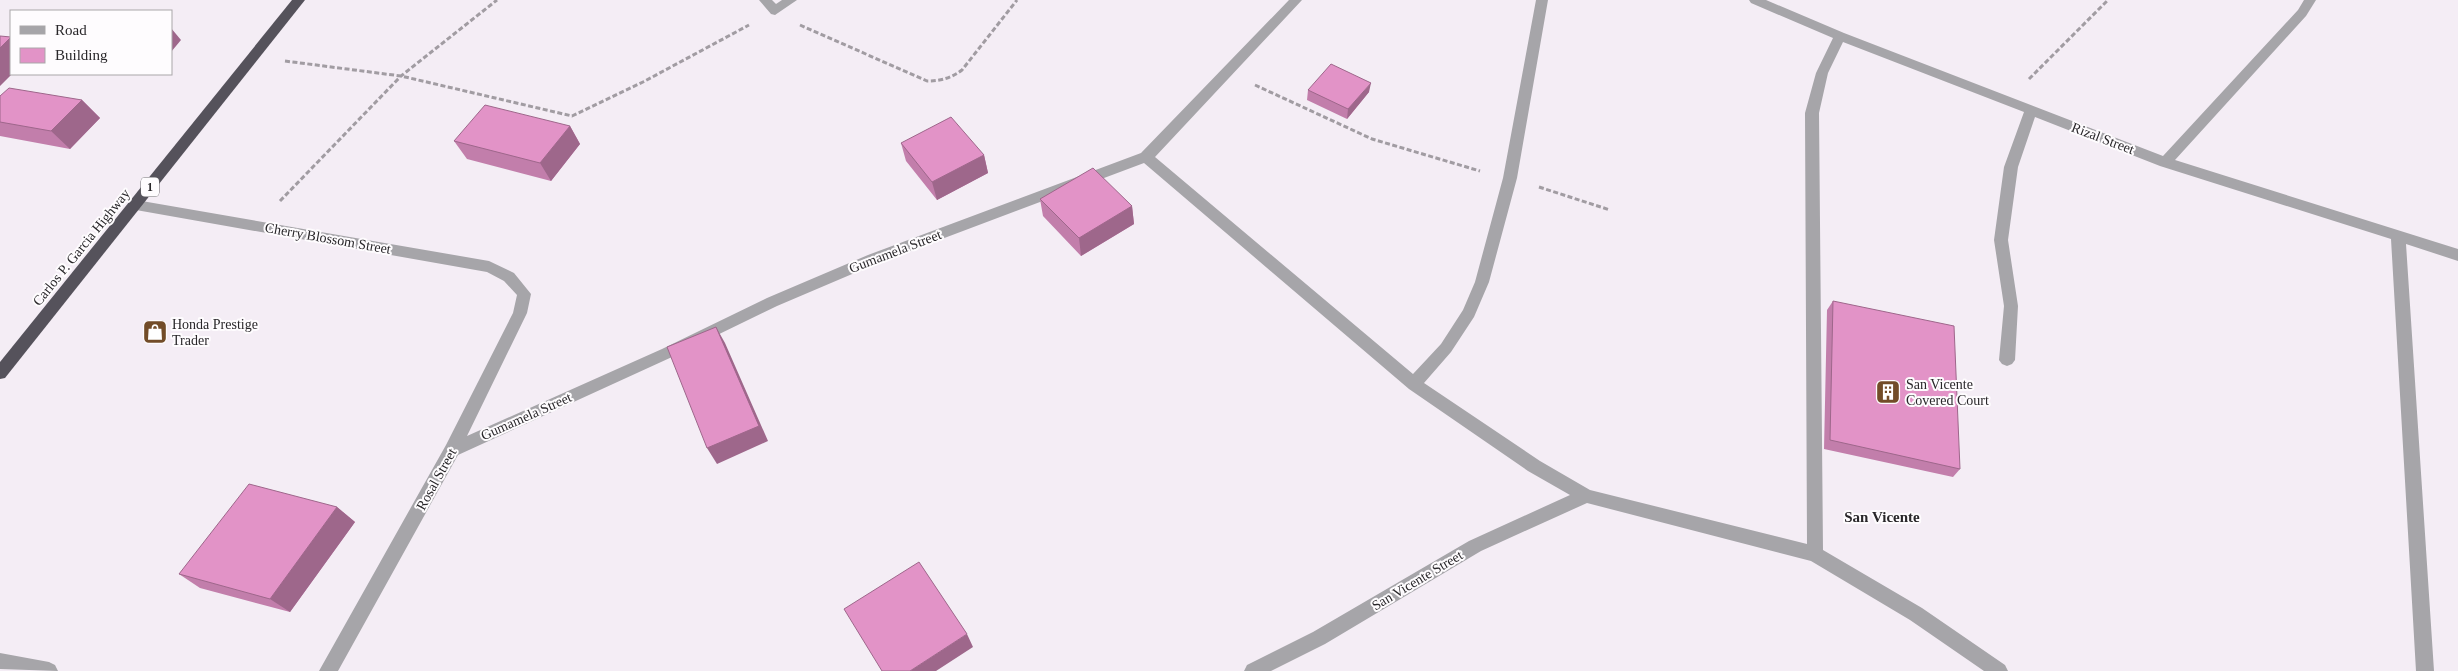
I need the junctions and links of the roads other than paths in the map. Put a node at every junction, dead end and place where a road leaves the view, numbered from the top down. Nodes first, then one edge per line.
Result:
1 (299, 0) edge
2 (765, 0) edge
3 (791, 0) edge
4 (1296, 0) edge
5 (1542, 0) edge
6 (1756, 0) edge
7 (2310, 0) edge
8 (1840, 36) junction
9 (2031, 111) junction
10 (1146, 157) junction
11 (2165, 162) junction
12 (136, 205) junction
13 (2398, 236) junction
14 (2458, 255) edge
15 (517, 282) joint
16 (2007, 360) dead end
17 (0, 373) edge
18 (1414, 384) junction
19 (452, 450) junction
20 (1586, 496) junction
21 (1815, 554) junction
22 (0, 661) edge
23 (49, 671) edge
24 (328, 671) edge
25 (1253, 671) edge
26 (1999, 671) edge
27 (2425, 671) edge

1 - 12 highway, Carlos P. Garcia Highway / 1
2 - 3 street
4 - 10 street, Gumamela Street
5 - 18 street
6 - 8 street, Rizal Street
7 - 11 street
8 - 9 street, Rizal Street
8 - 21 street
9 - 11 street, Rizal Street
9 - 16 street
10 - 18 street
10 - 19 street, Gumamela Street
11 - 13 street, Rizal Street
12 - 15 street, Cherry Blossom Street
12 - 17 highway, Carlos P. Garcia Highway / 1
13 - 14 street, Rizal Street
13 - 27 street
15 - 19 street, Rosal Street
18 - 20 street
19 - 24 street, Rosal Street
20 - 21 street
20 - 25 street, San Vicente Street
21 - 26 street
22 - 23 street

